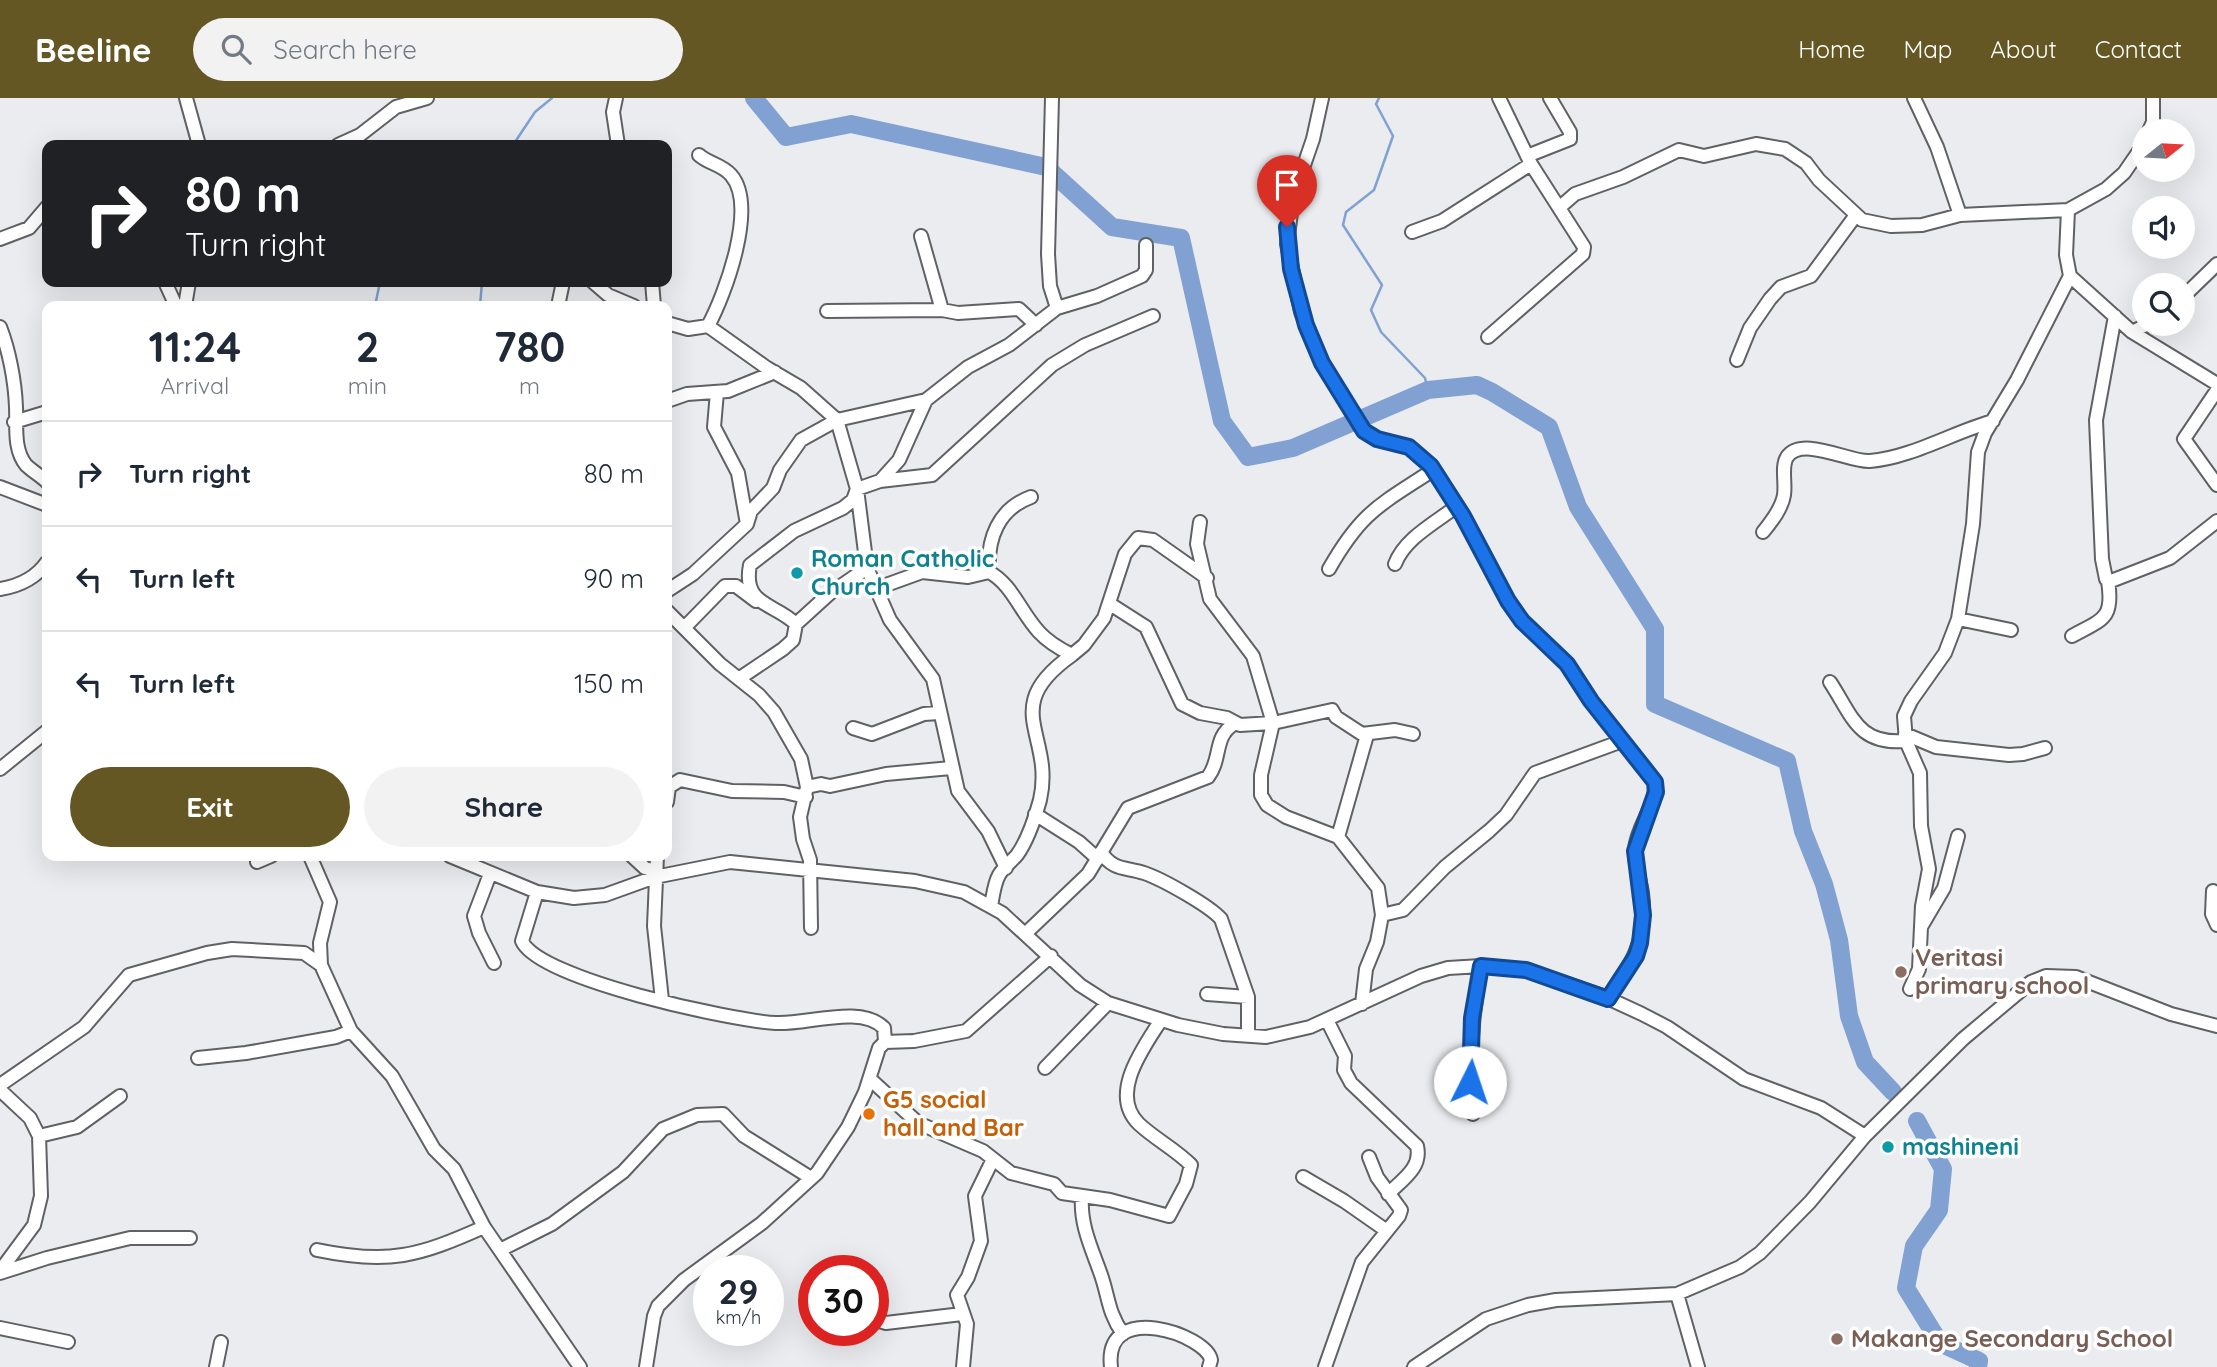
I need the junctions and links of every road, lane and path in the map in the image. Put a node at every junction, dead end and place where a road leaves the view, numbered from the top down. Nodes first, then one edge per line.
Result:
1 (186, 98) edge
2 (615, 98) edge
3 (1052, 98) edge
4 (1322, 98) edge
5 (1499, 98) edge
6 (1550, 98) edge
7 (1914, 98) edge
8 (2153, 98) edge
9 (420, 99) edge
10 (400, 102) edge
11 (2153, 119) edge
12 (198, 140) edge
13 (349, 140) edge
14 (617, 140) edge
15 (699, 155) dead end
16 (2132, 159) edge
17 (1529, 160) junction
18 (1560, 207) junction
19 (2068, 210) junction
20 (42, 213) edge
21 (1856, 215) junction
22 (1960, 215) junction
23 (1412, 232) dead end
24 (921, 236) dead end
25 (0, 239) edge
26 (1146, 245) dead end
27 (2217, 264) edge
28 (2070, 276) junction
29 (2195, 285) edge
30 (599, 287) edge
31 (622, 301) edge
32 (1057, 307) junction
33 (942, 310) junction
34 (827, 311) dead end
35 (1153, 316) dead end
36 (2115, 316) junction
37 (672, 324) edge
38 (1036, 324) junction
39 (708, 326) junction
40 (0, 327) edge
41 (2132, 331) edge
42 (2140, 336) edge
43 (1488, 337) dead end
44 (1737, 360) dead end
45 (775, 372) junction
46 (2217, 384) edge
47 (2217, 390) edge
48 (716, 392) junction
49 (672, 399) edge
50 (926, 400) junction
51 (42, 414) edge
52 (837, 420) junction
53 (1993, 421) junction
54 (14, 422) junction
55 (1433, 470) junction
56 (42, 478) edge
57 (880, 481) junction
58 (2217, 485) edge
59 (0, 487) edge
60 (857, 489) junction
61 (1031, 498) dead end
62 (42, 503) edge
63 (1457, 506) junction
64 (2217, 521) edge
65 (1200, 522) dead end
66 (747, 524) junction
67 (1763, 532) dead end
68 (1395, 564) dead end
69 (867, 568) junction
70 (42, 569) edge
71 (1329, 569) dead end
72 (989, 572) junction
73 (1207, 578) junction
74 (2108, 581) junction
75 (672, 588) edge
76 (0, 589) edge
77 (875, 589) junction
78 (759, 601) junction
79 (1110, 604) junction
80 (672, 615) edge
81 (1958, 619) junction
82 (796, 624) junction
83 (685, 627) junction
84 (2011, 630) dead end
85 (2072, 636) dead end
86 (1072, 655) junction
87 (740, 678) junction
88 (1830, 682) dead end
89 (939, 713) junction
90 (1273, 723) junction
91 (1234, 724) junction
92 (853, 728) dead end
93 (1413, 734) dead end
94 (1367, 735) junction
95 (42, 736) edge
96 (1905, 737) junction
97 (1622, 741) junction
98 (2045, 748) dead end
99 (951, 768) junction
100 (0, 769) edge
101 (672, 785) edge
102 (806, 792) junction
103 (1035, 814) junction
104 (1958, 836) dead end
105 (1338, 837) junction
106 (1099, 855) junction
107 (312, 861) edge
108 (475, 861) edge
109 (637, 861) edge
110 (656, 861) edge
111 (1006, 868) junction
112 (810, 870) junction
113 (490, 874) junction
114 (655, 874) junction
115 (2213, 891) dead end
116 (537, 892) junction
117 (991, 906) junction
118 (1382, 915) junction
119 (2217, 925) edge
120 (811, 928) dead end
121 (1921, 928) junction
122 (1026, 934) junction
123 (322, 938) junction
124 (304, 953) junction
125 (1051, 956) junction
126 (494, 963) dead end
127 (321, 965) junction
128 (1481, 966) junction
129 (1910, 989) dead end
130 (1207, 994) dead end
131 (1248, 998) junction
132 (1608, 999) junction
133 (662, 1000) junction
134 (1108, 1003) junction
135 (1362, 1004) junction
136 (1161, 1020) junction
137 (1327, 1020) junction
138 (2217, 1026) edge
139 (351, 1031) junction
140 (1248, 1035) junction
141 (885, 1042) junction
142 (198, 1058) dead end
143 (1045, 1068) dead end
144 (870, 1079) junction
145 (0, 1087) edge
146 (120, 1096) dead end
147 (1473, 1114) dead end
148 (38, 1136) junction
149 (1865, 1136) junction
150 (1369, 1157) dead end
151 (993, 1159) junction
152 (1303, 1177) dead end
153 (810, 1178) junction
154 (1388, 1194) junction
155 (1082, 1197) junction
156 (484, 1227) junction
157 (1387, 1231) junction
158 (190, 1238) dead end
159 (317, 1250) dead end
160 (500, 1250) junction
161 (1, 1265) edge
162 (1677, 1294) junction
163 (962, 1314) junction
164 (889, 1323) edge
165 (0, 1328) edge
166 (1124, 1334) junction
167 (68, 1342) dead end
168 (221, 1342) dead end
169 (1419, 1365) edge
170 (216, 1367) edge
171 (580, 1367) edge
172 (646, 1367) edge
173 (965, 1367) edge
174 (1111, 1367) edge
175 (1209, 1367) edge
176 (1325, 1367) edge
177 (1698, 1367) edge

1 - 12 street
2 - 14 street
3 - 32 street
4 - 55 street
5 - 17 street
6 - 17 street
7 - 22 street
8 - 11 street
9 - 10 street
10 - 13 street
15 - 39 street
16 - 19 street
17 - 18 street
17 - 23 street
18 - 21 street
18 - 43 street
19 - 22 street
19 - 28 street
20 - 25 street
21 - 22 street
21 - 44 street
24 - 33 street
26 - 32 street
27 - 29 street
28 - 36 street
28 - 53 street
30 - 31 street
32 - 38 street
33 - 34 street
33 - 38 street
35 - 57 street
36 - 41 street
36 - 74 street
37 - 39 street
38 - 50 street
39 - 45 street
40 - 54 street
42 - 46 street
45 - 48 street
45 - 52 street
47 - 58 street
48 - 49 street
48 - 66 street
50 - 52 street
50 - 57 street
51 - 54 street
52 - 60 street
52 - 66 street
53 - 67 street
53 - 81 street
54 - 56 street
55 - 63 street
55 - 71 street
57 - 60 street
59 - 62 street
60 - 69 street
60 - 78 street
61 - 72 street
63 - 68 street
63 - 97 street
64 - 74 street
65 - 73 street
66 - 75 street
69 - 77 street
69 - 82 street
70 - 76 street
72 - 77 street
72 - 86 street
73 - 79 street
73 - 90 street
74 - 85 street
77 - 89 street
78 - 82 street
78 - 83 street
79 - 86 street
79 - 91 street
80 - 83 street
81 - 84 street
81 - 96 street
82 - 87 street
83 - 87 street
86 - 103 street
87 - 102 street
88 - 96 street
89 - 92 street
89 - 99 street
90 - 91 street
90 - 94 street
90 - 105 street
91 - 106 street
93 - 94 street
94 - 105 street
95 - 100 street
96 - 98 street
96 - 121 street
97 - 118 street
97 - 132 street
99 - 102 street
99 - 111 street
101 - 102 street
102 - 112 street
103 - 106 street
103 - 111 street
104 - 121 street
105 - 118 street
106 - 122 street
106 - 131 street
107 - 123 street
108 - 113 street
109 - 114 street
110 - 114 street
111 - 117 street
112 - 114 street
112 - 117 street
112 - 120 street
113 - 116 street
113 - 126 street
114 - 116 street
114 - 133 street
115 - 119 street
116 - 133 street
117 - 122 street
118 - 135 street
121 - 129 street
122 - 125 street
123 - 124 street
123 - 127 street
124 - 127 street
124 - 145 street
125 - 134 street
125 - 141 street
127 - 139 street
128 - 132 street
128 - 135 street
128 - 147 street
130 - 131 street
131 - 140 street
132 - 149 street
133 - 141 street
134 - 136 street
134 - 143 street
135 - 137 street
136 - 140 street
136 - 155 street
137 - 140 street
137 - 154 street
138 - 149 street
139 - 142 street
139 - 156 street
141 - 144 street
144 - 151 street
144 - 153 street
145 - 148 street
146 - 148 street
148 - 161 street
149 - 162 street
150 - 154 street
151 - 155 street
151 - 163 street
152 - 157 street
153 - 160 street
153 - 172 street
154 - 157 street
155 - 166 street
156 - 159 street
156 - 160 street
157 - 176 street
158 - 161 street
160 - 171 street
162 - 169 street
162 - 177 street
163 - 164 street
163 - 173 street
165 - 167 street
166 - 174 street
166 - 175 street
168 - 170 street

